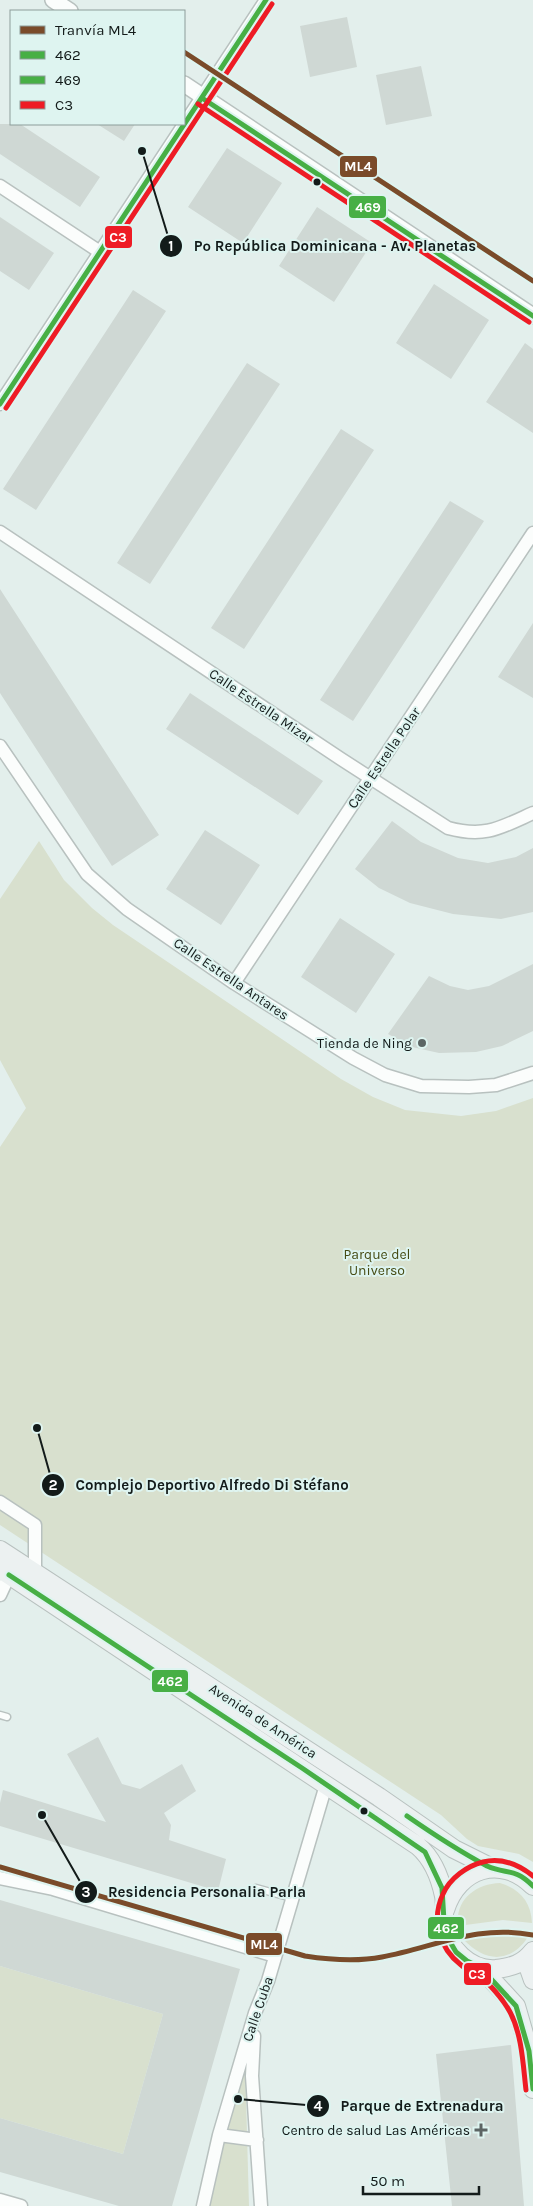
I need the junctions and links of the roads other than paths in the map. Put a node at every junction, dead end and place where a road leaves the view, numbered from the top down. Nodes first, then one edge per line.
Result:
1 (53, 0) edge
2 (266, 0) edge
3 (68, 10) edge
4 (185, 85) edge
5 (202, 98) junction
6 (185, 124) edge
7 (184, 125) edge
8 (0, 186) edge
9 (100, 252) junction
10 (533, 316) edge
11 (5, 384) edge
12 (0, 404) edge
13 (0, 532) edge
14 (533, 533) edge
15 (0, 746) edge
16 (370, 778) junction
17 (533, 813) edge
18 (234, 983) junction
19 (533, 1073) edge
20 (0, 1502) edge
21 (0, 1550) edge
22 (8, 1568) edge
23 (36, 1573) junction
24 (0, 1595) edge
25 (326, 1785) junction
26 (492, 1868) junction
27 (0, 1878) edge
28 (533, 1886) edge
29 (256, 1888) dead end
30 (292, 1898) junction
31 (445, 1910) junction
32 (531, 1954) edge
33 (275, 1956) junction
34 (480, 1967) junction
35 (533, 1980) edge
36 (255, 2014) junction
37 (533, 2089) edge
38 (219, 2135) junction
39 (257, 2140) junction
40 (0, 2200) edge
41 (21, 2206) edge
42 (203, 2206) edge
43 (261, 2206) edge

1 - 3 street
2 - 5 street
4 - 5 street
5 - 6 street
5 - 10 street
7 - 9 street
8 - 9 street
9 - 11 street
11 - 12 street
13 - 16 street, Calle Estrella Mizar
14 - 16 street, Calle Estrella Polar
15 - 18 street, Calle Estrella Antares
16 - 17 street, Calle Estrella Mizar
16 - 18 street, Calle Estrella Polar
18 - 19 street, Calle Estrella Antares
20 - 23 street
21 - 22 main road, Avenida de América
22 - 23 main road, Avenida de América
22 - 24 street
22 - 25 main road, Avenida de América
23 - 26 main road, Avenida de América
25 - 30 street, Calle Cuba
25 - 31 main road, Avenida de América
26 - 28 main road, Avenida de América
26 - 31 main road
27 - 33 street
29 - 30 lane
30 - 33 street, Calle Cuba
31 - 34 main road, Avenida de América
32 - 34 main road, Avenida de América
32 - 35 main road, Avenida de América
33 - 36 street, Calle Cuba
34 - 37 main road, Avenida de América
36 - 38 street, Calle Cuba
36 - 39 street
38 - 39 street
38 - 42 street, Calle Cuba
39 - 43 street
40 - 41 street

